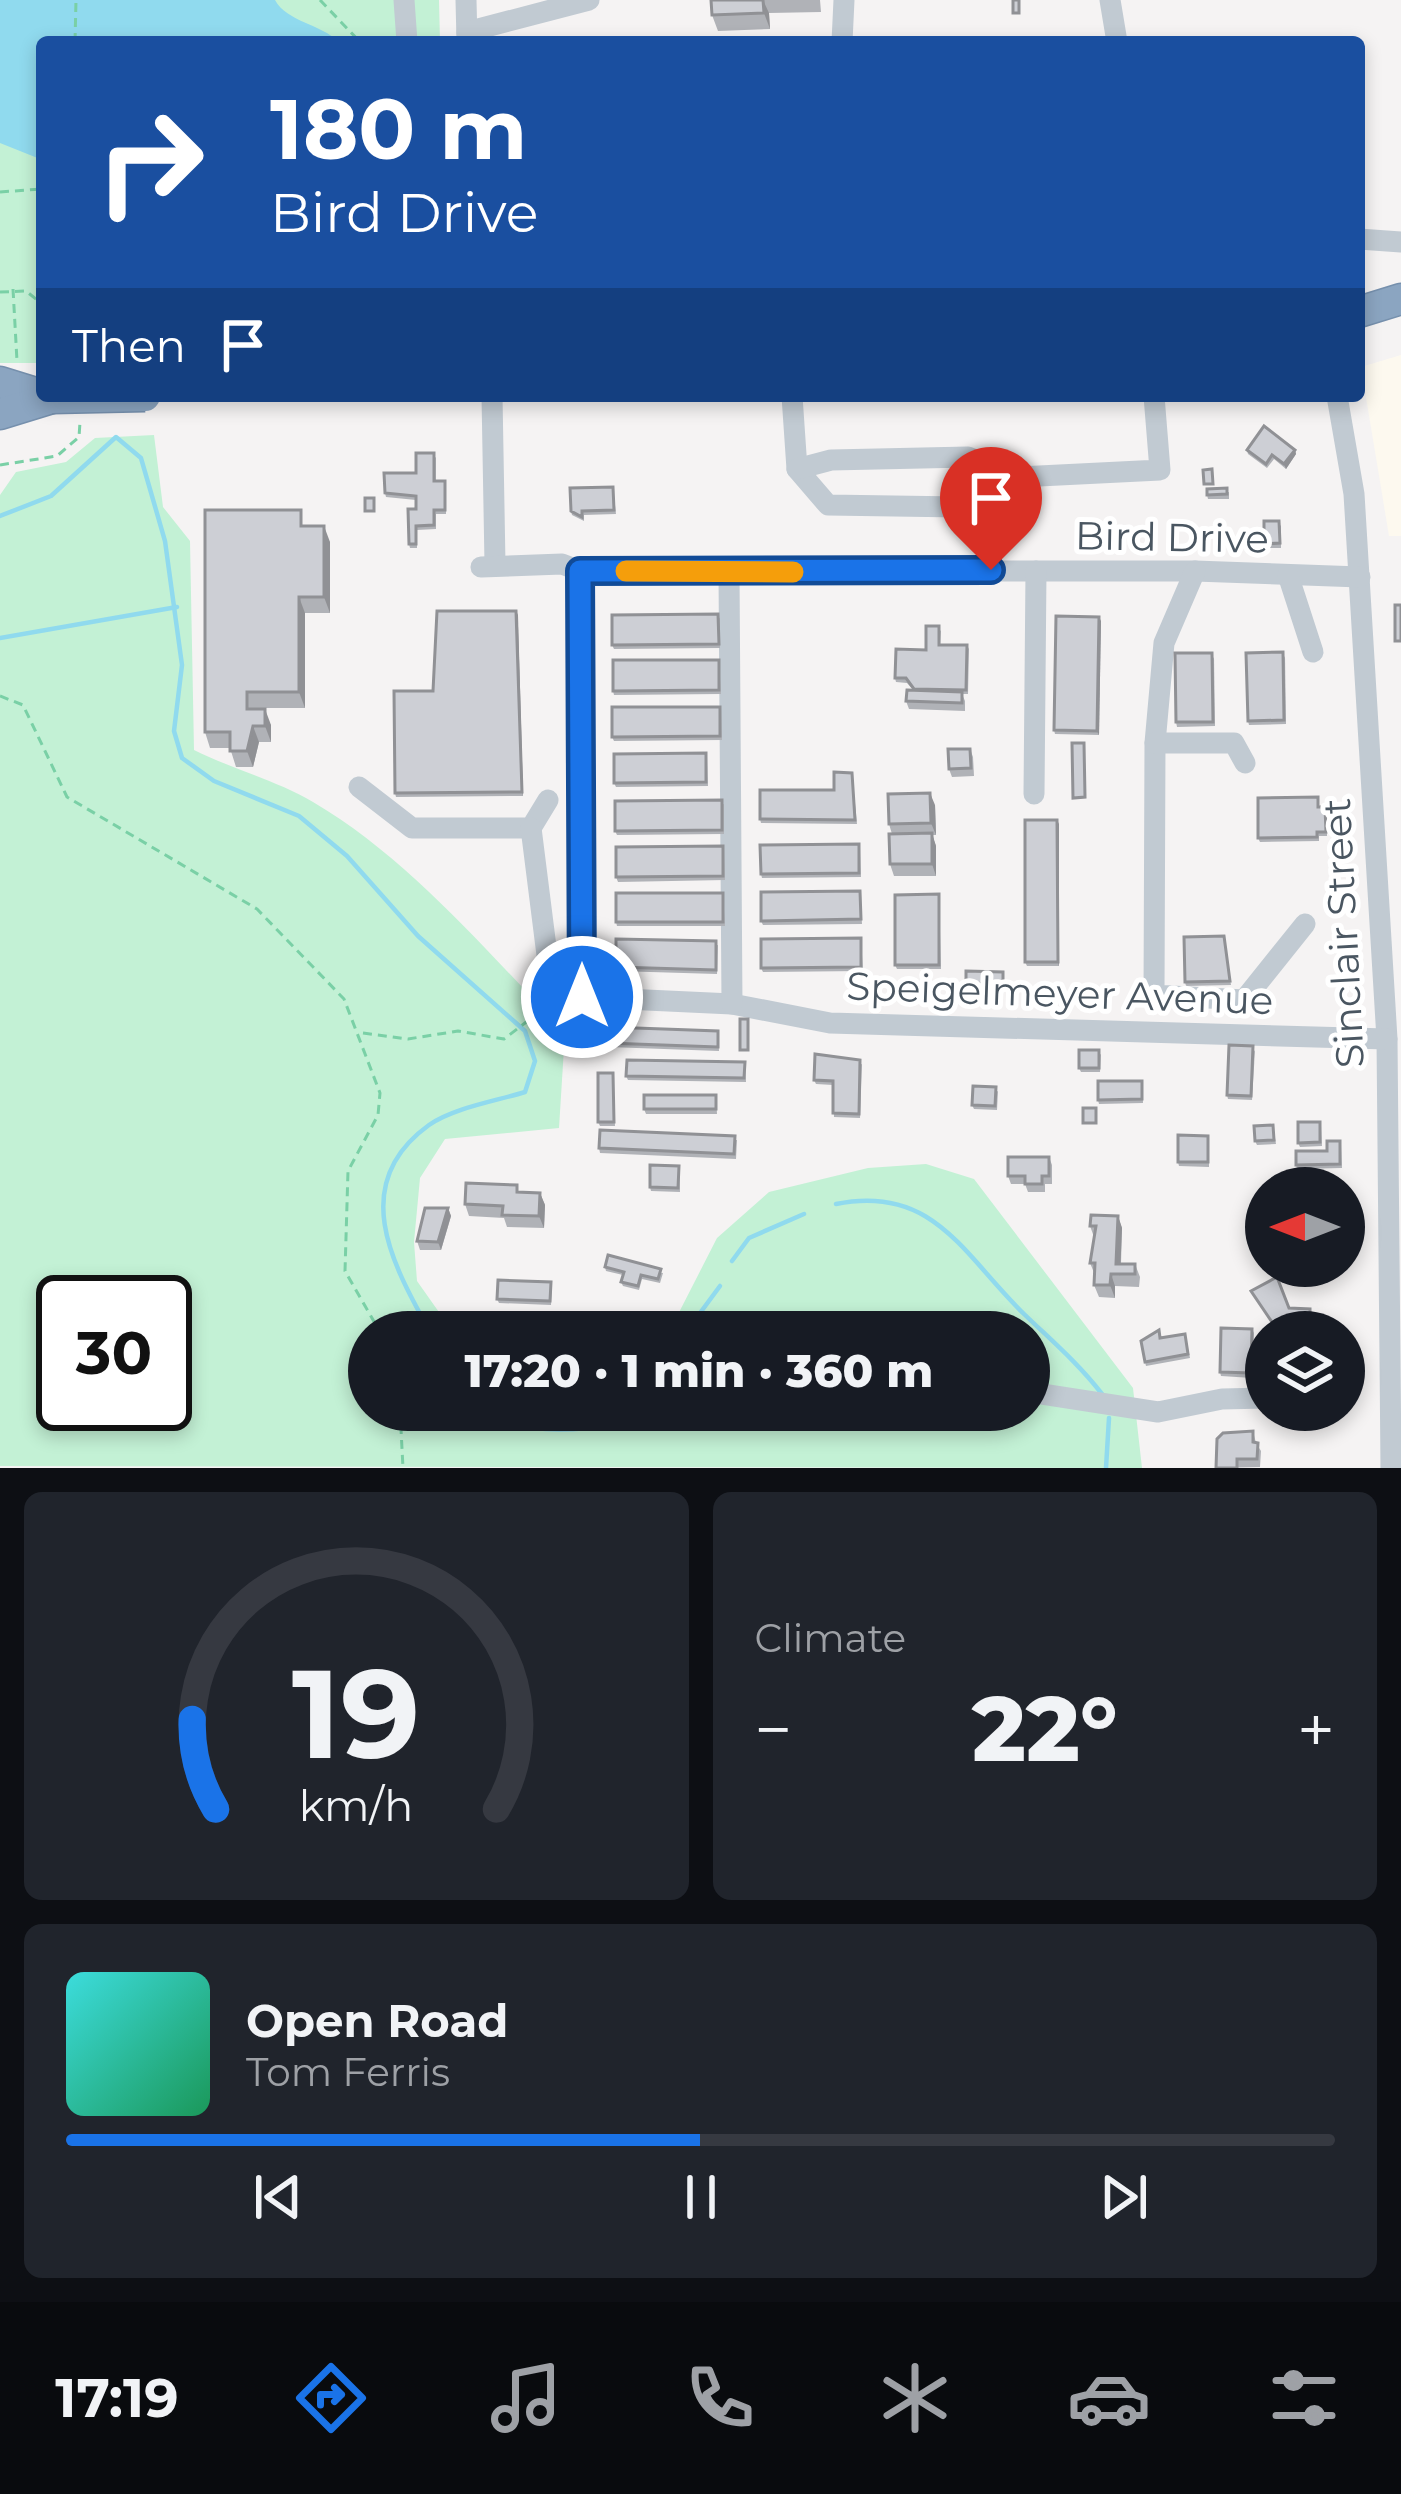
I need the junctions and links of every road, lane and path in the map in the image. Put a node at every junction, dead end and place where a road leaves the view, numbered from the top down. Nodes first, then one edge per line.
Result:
1 (76, 0) edge
2 (320, 0) edge
3 (404, 0) edge
4 (466, 0) edge
5 (590, 0) edge
6 (844, 0) edge
7 (1110, 0) edge
8 (75, 36) edge
9 (354, 36) edge
10 (406, 36) edge
11 (467, 36) edge
12 (470, 36) edge
13 (842, 36) edge
14 (1116, 36) edge
15 (36, 191) edge
16 (0, 192) edge
17 (1365, 239) edge
18 (1401, 242) edge
19 (13, 290) junction
20 (0, 292) edge
21 (1401, 299) edge
22 (36, 301) edge
23 (1365, 310) edge
24 (9, 376) edge
25 (36, 390) edge
26 (47, 402) edge
27 (56, 402) edge
28 (492, 402) edge
29 (792, 402) edge
30 (1154, 402) edge
31 (1338, 402) edge
32 (0, 414) edge
33 (0, 465) edge
34 (797, 469) junction
35 (1018, 477) junction
36 (580, 571) junction
37 (1195, 571) junction
38 (1036, 572) junction
39 (729, 573) junction
40 (1288, 575) junction
41 (1360, 577) junction
42 (1313, 652) dead end
43 (0, 696) edge
44 (1155, 743) junction
45 (1245, 763) dead end
46 (358, 788) dead end
47 (1034, 794) dead end
48 (548, 800) dead end
49 (531, 828) junction
50 (1305, 923) dead end
51 (548, 963) dead end
52 (582, 997) junction
53 (732, 1004) junction
54 (359, 1034) junction
55 (1392, 1051) edge
56 (368, 1311) edge
57 (1396, 1377) edge
58 (1050, 1395) edge
59 (1245, 1398) edge
60 (401, 1431) edge
61 (403, 1468) edge
62 (1391, 1468) edge

1 - 8 path
2 - 9 path
3 - 10 street
4 - 11 street
5 - 12 street
6 - 13 street
7 - 14 street
15 - 16 path
17 - 18 street
19 - 20 path
19 - 22 path
19 - 24 path
21 - 23 highway
24 - 25 highway
26 - 32 highway
27 - 33 path
28 - 36 street, Bird Drive
29 - 34 street
30 - 35 street
31 - 41 street, Sinclair Street
34 - 35 street
34 - 35 street
36 - 39 street, Bird Drive
36 - 52 street
37 - 38 street, Bird Drive
37 - 40 street, Bird Drive
37 - 44 street
38 - 39 street, Bird Drive
38 - 47 street
39 - 53 street
40 - 41 street, Bird Drive
40 - 42 street
41 - 55 street, Sinclair Street
43 - 54 path
44 - 45 street
44 - 50 street
46 - 49 street
48 - 49 street
49 - 51 street
52 - 53 street, Speigelmeyer Avenue
52 - 54 path
53 - 55 street, Speigelmeyer Avenue
54 - 56 path
55 - 57 street, Sinclair Street
57 - 62 street, Sinclair Street
58 - 59 street
60 - 61 path

